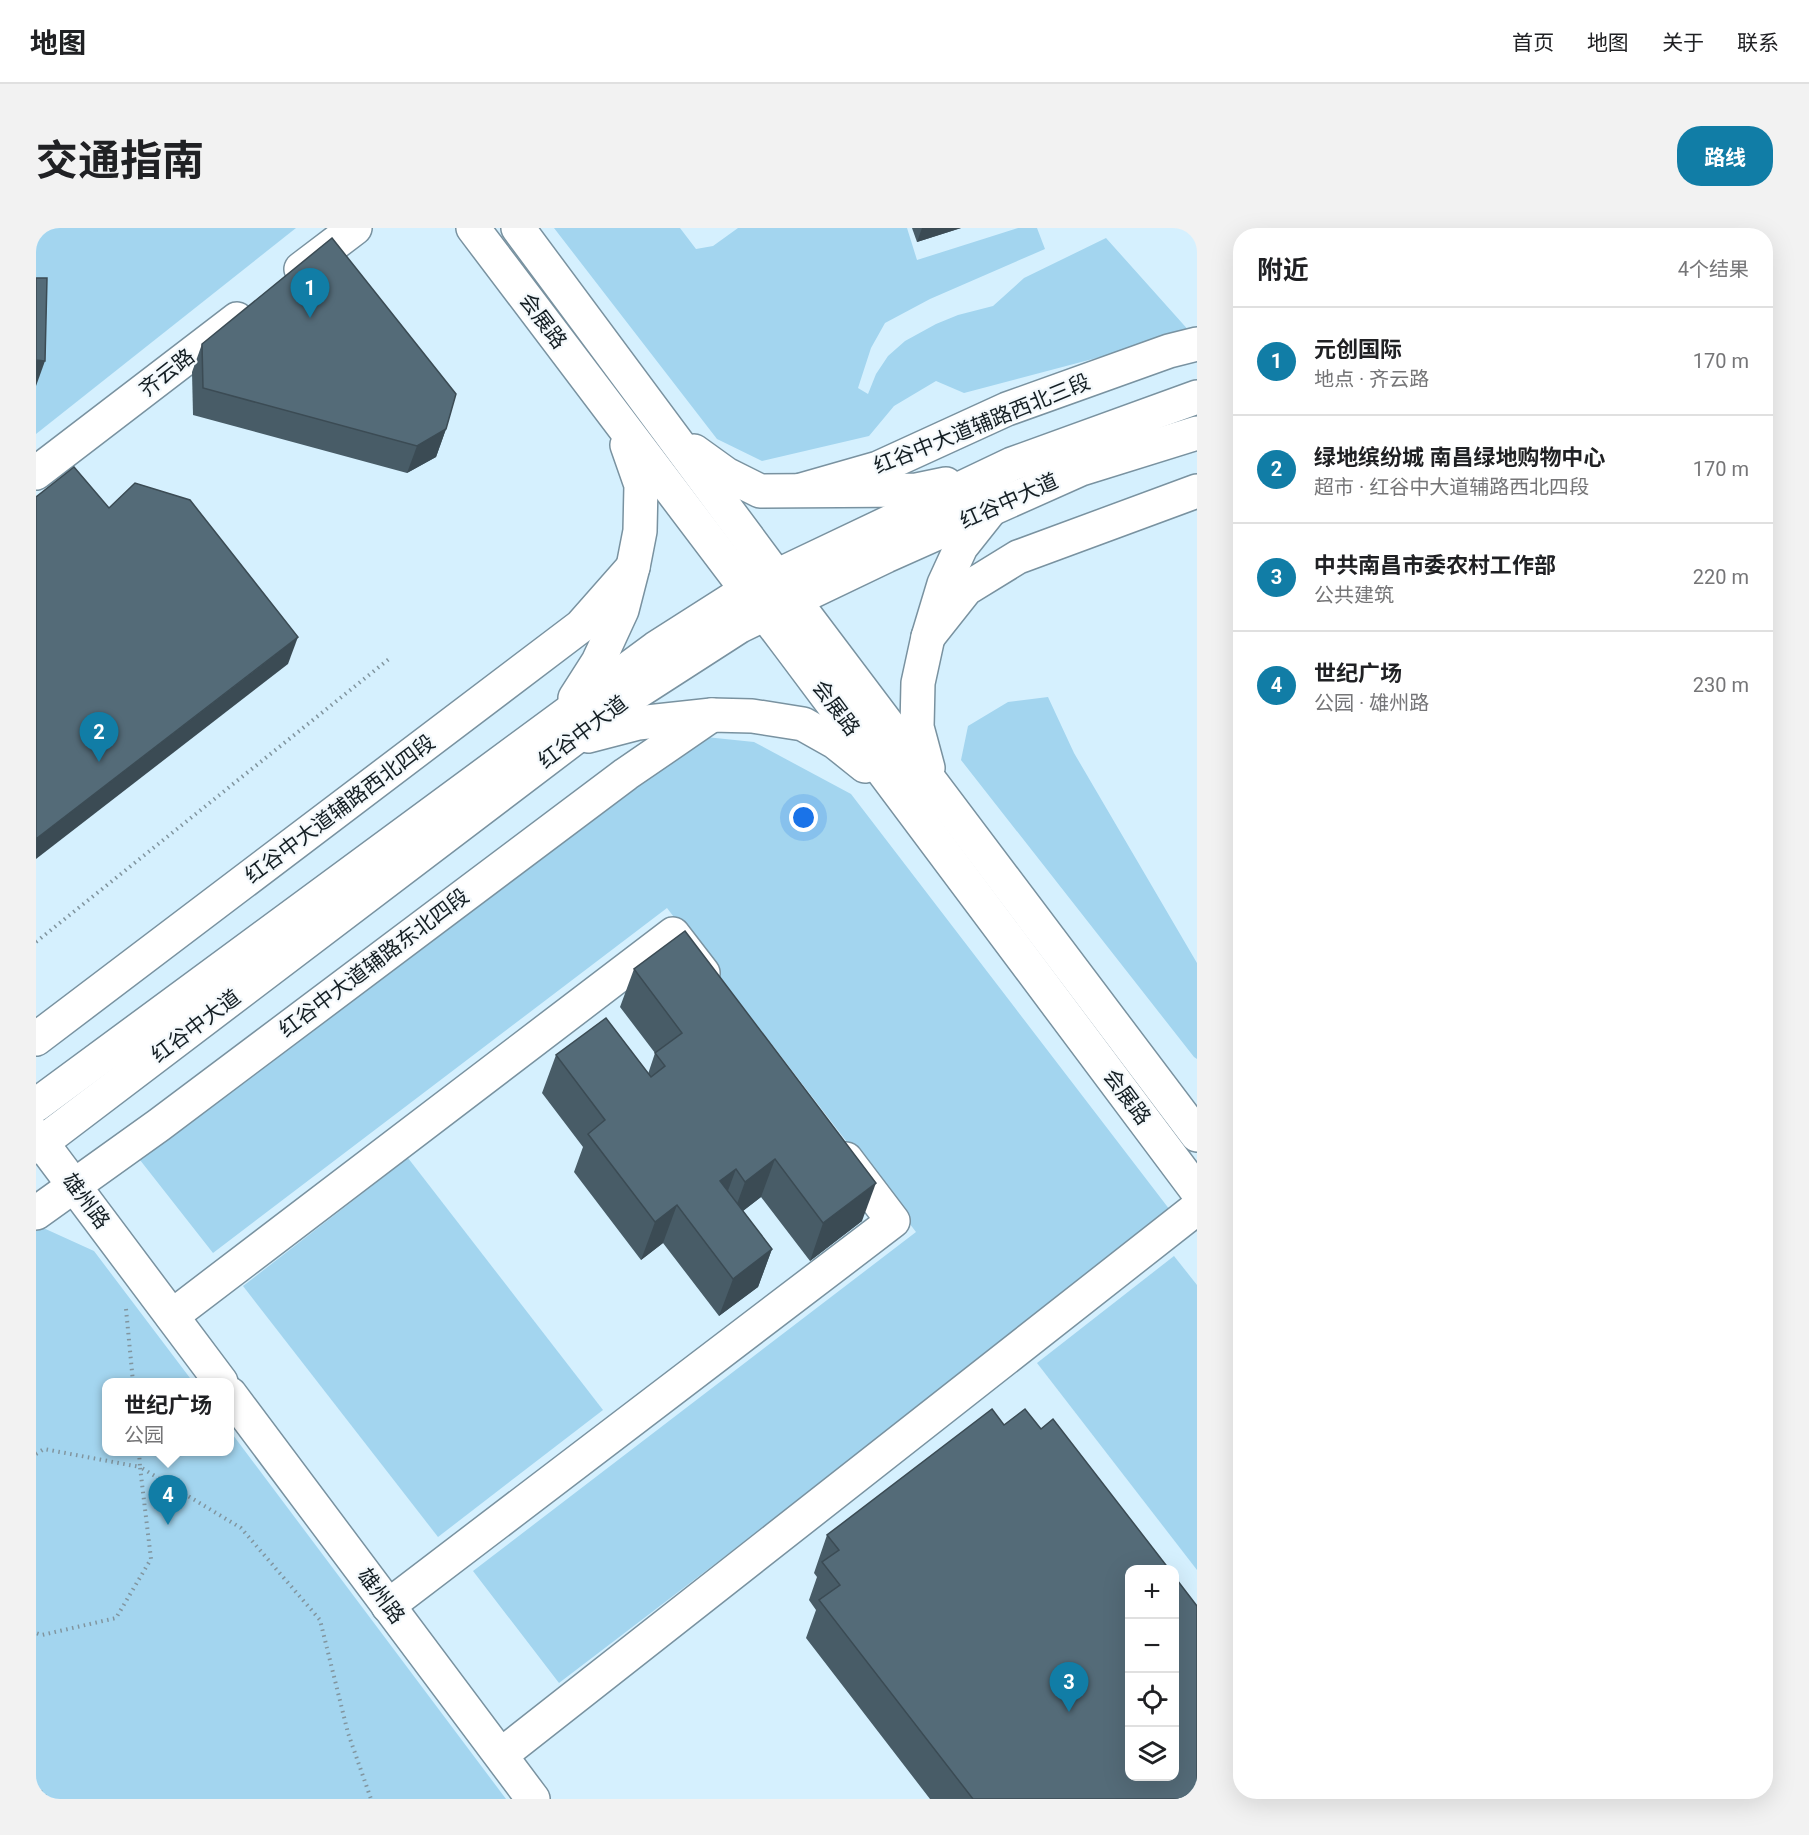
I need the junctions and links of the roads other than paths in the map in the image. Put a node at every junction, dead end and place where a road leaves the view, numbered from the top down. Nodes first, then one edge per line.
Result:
1 (355, 228) edge
2 (473, 228) edge
3 (518, 228) edge
4 (1197, 344) edge
5 (1197, 397) edge
6 (619, 420) junction
7 (1197, 433) edge
8 (672, 434) junction
9 (36, 473) edge
10 (986, 477) junction
11 (801, 490) junction
12 (1197, 491) edge
13 (991, 509) junction
14 (633, 567) junction
15 (785, 587) junction
16 (756, 602) junction
17 (928, 637) junction
18 (712, 715) junction
19 (567, 729) junction
20 (931, 781) junction
21 (899, 792) junction
22 (723, 999) edge
23 (36, 1039) edge
24 (36, 1105) edge
25 (1197, 1135) edge
26 (829, 1138) edge
27 (38, 1142) edge
28 (73, 1185) junction
29 (1197, 1191) edge
30 (1197, 1208) edge
31 (36, 1213) edge
32 (172, 1316) junction
33 (217, 1378) edge
34 (234, 1399) edge
35 (388, 1606) junction
36 (501, 1755) junction
37 (533, 1799) edge

1 - 9 main road, 齐云路
2 - 6 main road, 会展路
3 - 8 main road, 会展路
4 - 11 main road, 红谷中大道辅路西北三段
5 - 10 main road, 红谷中大道
6 - 14 main road
6 - 16 main road, 会展路
7 - 13 main road, 红谷中大道
8 - 11 main road
8 - 15 main road, 会展路
10 - 11 main road
10 - 15 main road, 红谷中大道
12 - 17 main road
13 - 15 main road, 红谷中大道
13 - 17 main road
14 - 19 main road
14 - 23 main road, 红谷中大道辅路西北四段
15 - 16 main road, 红谷中大道
15 - 20 main road, 会展路
16 - 19 main road, 红谷中大道
16 - 21 main road, 会展路
17 - 20 main road
18 - 19 main road
18 - 21 main road
18 - 28 main road, 红谷中大道辅路东北四段
19 - 24 main road, 红谷中大道
19 - 27 main road, 红谷中大道
20 - 25 main road, 会展路
21 - 29 main road, 会展路
22 - 32 main road
26 - 35 main road
27 - 28 main road, 雄州路
28 - 31 main road, 红谷中大道辅路东北四段
28 - 32 main road, 雄州路
30 - 36 main road
32 - 33 main road, 雄州路
34 - 35 main road, 雄州路
35 - 36 main road, 雄州路
36 - 37 main road, 雄州路

